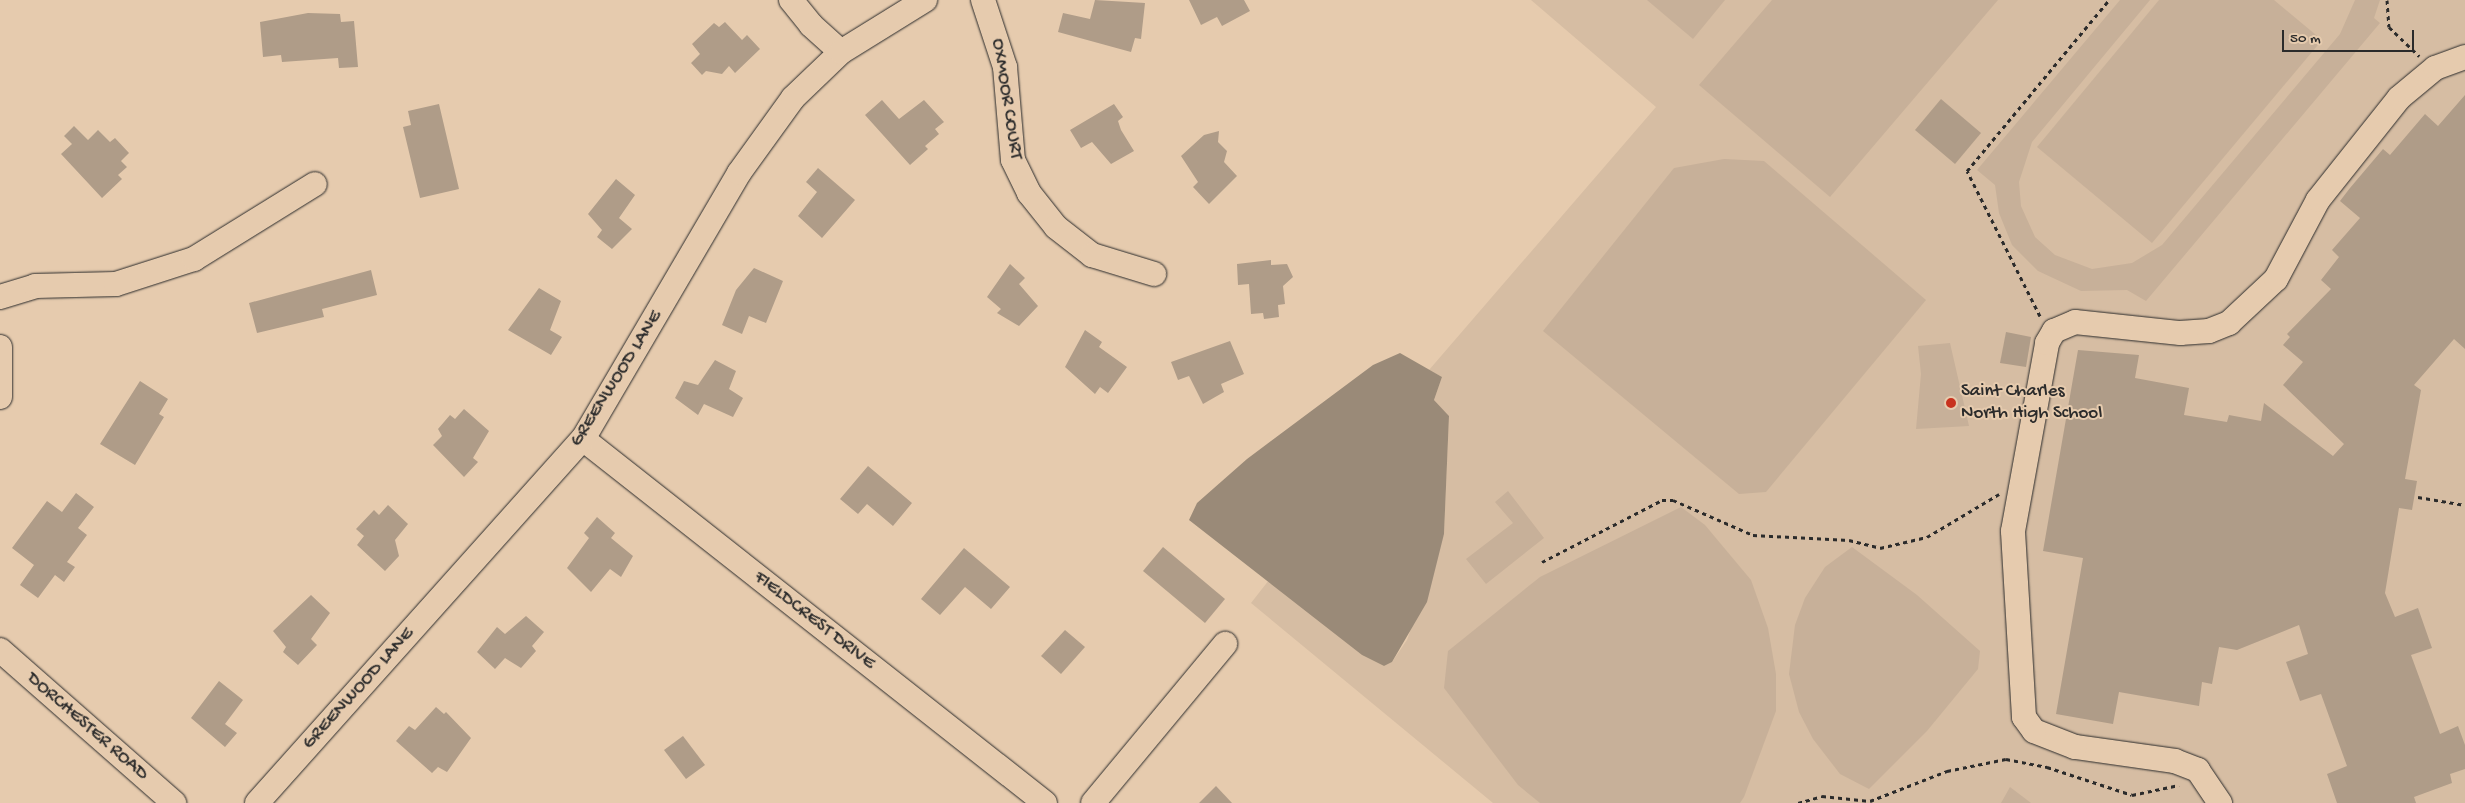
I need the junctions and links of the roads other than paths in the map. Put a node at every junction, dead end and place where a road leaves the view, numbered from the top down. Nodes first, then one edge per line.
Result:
1 (791, 0) edge
2 (925, 0) edge
3 (983, 0) edge
4 (841, 52) junction
5 (2465, 57) edge
6 (315, 184) dead end
7 (1154, 274) dead end
8 (0, 297) edge
9 (0, 347) edge
10 (0, 398) edge
11 (584, 439) junction
12 (1225, 644) dead end
13 (0, 650) edge
14 (174, 803) edge
15 (257, 803) edge
16 (1045, 803) edge
17 (1094, 803) edge
18 (2220, 803) edge

1 - 4 street
2 - 4 street, GREENWOOD LANE
3 - 7 street, OXMOOR COURT
4 - 11 street, GREENWOOD LANE
5 - 18 street
6 - 8 street
9 - 10 street
11 - 15 street, GREENWOOD LANE
11 - 16 street, FIELDCREST DRIVE
12 - 17 street
13 - 14 street, DORCHESTER ROAD

